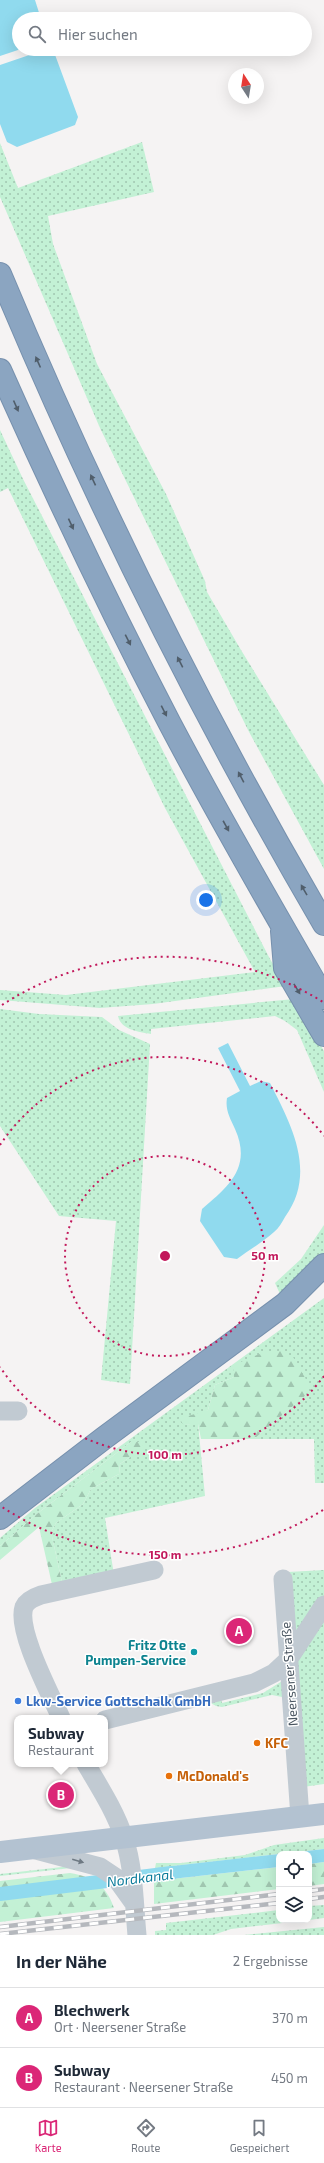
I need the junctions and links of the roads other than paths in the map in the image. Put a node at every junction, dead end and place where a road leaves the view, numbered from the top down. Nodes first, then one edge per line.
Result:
1 (0, 274) edge
2 (0, 370) edge
3 (324, 924) edge
4 (317, 1004) edge
5 (324, 1034) edge
6 (324, 1265) edge
7 (324, 1283) edge
8 (285, 1304) junction
9 (0, 1518) edge
10 (154, 1570) dead end
11 (283, 1579) dead end
12 (324, 1605) edge
13 (288, 1660) junction
14 (60, 1715) edge
15 (108, 1719) edge
16 (88, 1767) edge
17 (324, 1814) edge
18 (300, 1817) junction
19 (170, 1833) junction
20 (124, 1838) junction
21 (30, 1848) junction
22 (0, 1852) edge
23 (130, 1863) junction
24 (134, 1903) junction
25 (137, 1935) edge

3 -> 1 highway
2 -> 4 highway
4 - 5 highway
6 - 8 highway
7 - 8 highway
8 - 9 highway
10 - 14 street
11 - 13 street, Neersener Straße
12 - 13 street
13 - 15 street
13 - 18 street, Neersener Straße
16 - 20 street
17 - 18 main road
18 - 19 main road
19 - 20 main road
19 - 23 street
20 - 21 main road
20 - 23 street
21 - 22 main road
21 -> 24 street
23 - 24 street
24 - 25 street

